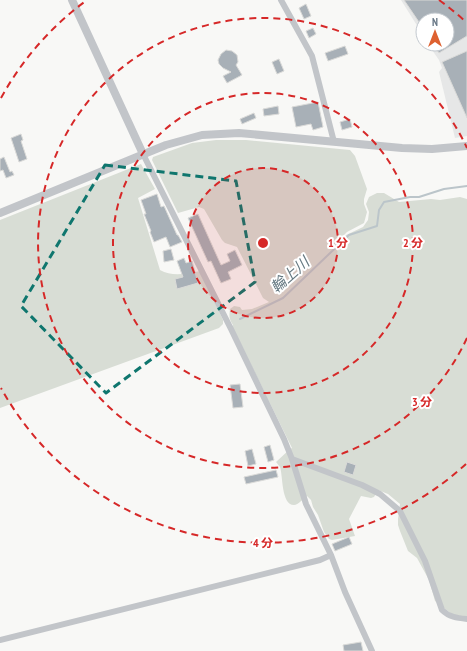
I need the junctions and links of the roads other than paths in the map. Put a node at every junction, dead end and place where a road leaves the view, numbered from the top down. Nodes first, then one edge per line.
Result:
1 (72, 0) edge
2 (281, 0) edge
3 (334, 142) junction
4 (467, 146) edge
5 (143, 154) junction
6 (0, 213) edge
7 (292, 459) junction
8 (331, 555) junction
9 (467, 619) edge
10 (0, 640) edge
11 (372, 651) edge

1 - 5 street
2 - 3 street
3 - 4 street
3 - 5 street
5 - 6 street
5 - 7 street
7 - 8 street
7 - 9 street
8 - 10 street
8 - 11 street

